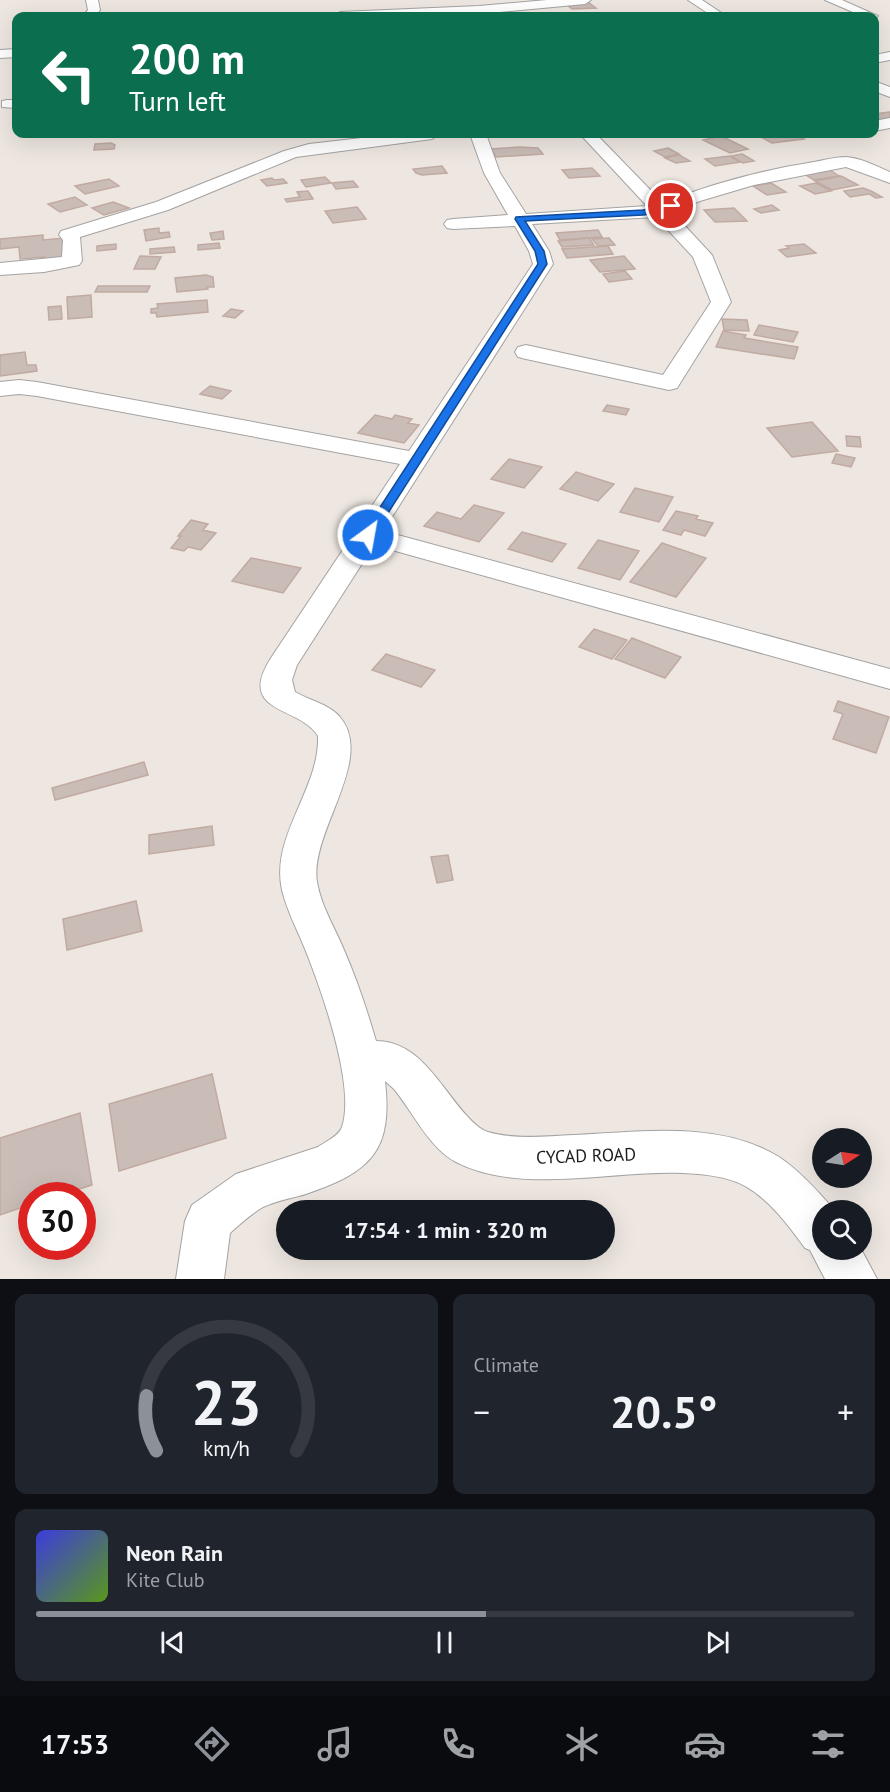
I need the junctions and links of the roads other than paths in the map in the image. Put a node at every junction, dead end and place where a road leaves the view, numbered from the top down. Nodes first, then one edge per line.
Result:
1 (585, 0) edge
2 (694, 0) edge
3 (831, 0) edge
4 (433, 12) edge
5 (714, 12) edge
6 (857, 12) edge
7 (399, 138) edge
8 (479, 138) edge
9 (592, 138) edge
10 (890, 178) edge
11 (660, 211) junction
12 (519, 219) junction
13 (453, 224) dead end
14 (0, 269) edge
15 (526, 352) dead end
16 (0, 389) edge
17 (416, 460) junction
18 (368, 535) junction
19 (890, 679) edge
20 (361, 1061) junction
21 (812, 1220) edge
22 (841, 1260) edge
23 (200, 1279) edge
24 (853, 1279) edge

1 - 4 street
2 - 5 street
3 - 6 street
7 - 14 street
8 - 12 street
9 - 11 street
10 - 11 street
11 - 12 street
11 - 15 street
12 - 13 street
12 - 17 street
16 - 17 street
17 - 18 street
18 - 19 street
18 - 20 street
20 - 21 street, CYCAD ROAD
20 - 23 street
22 - 24 street

